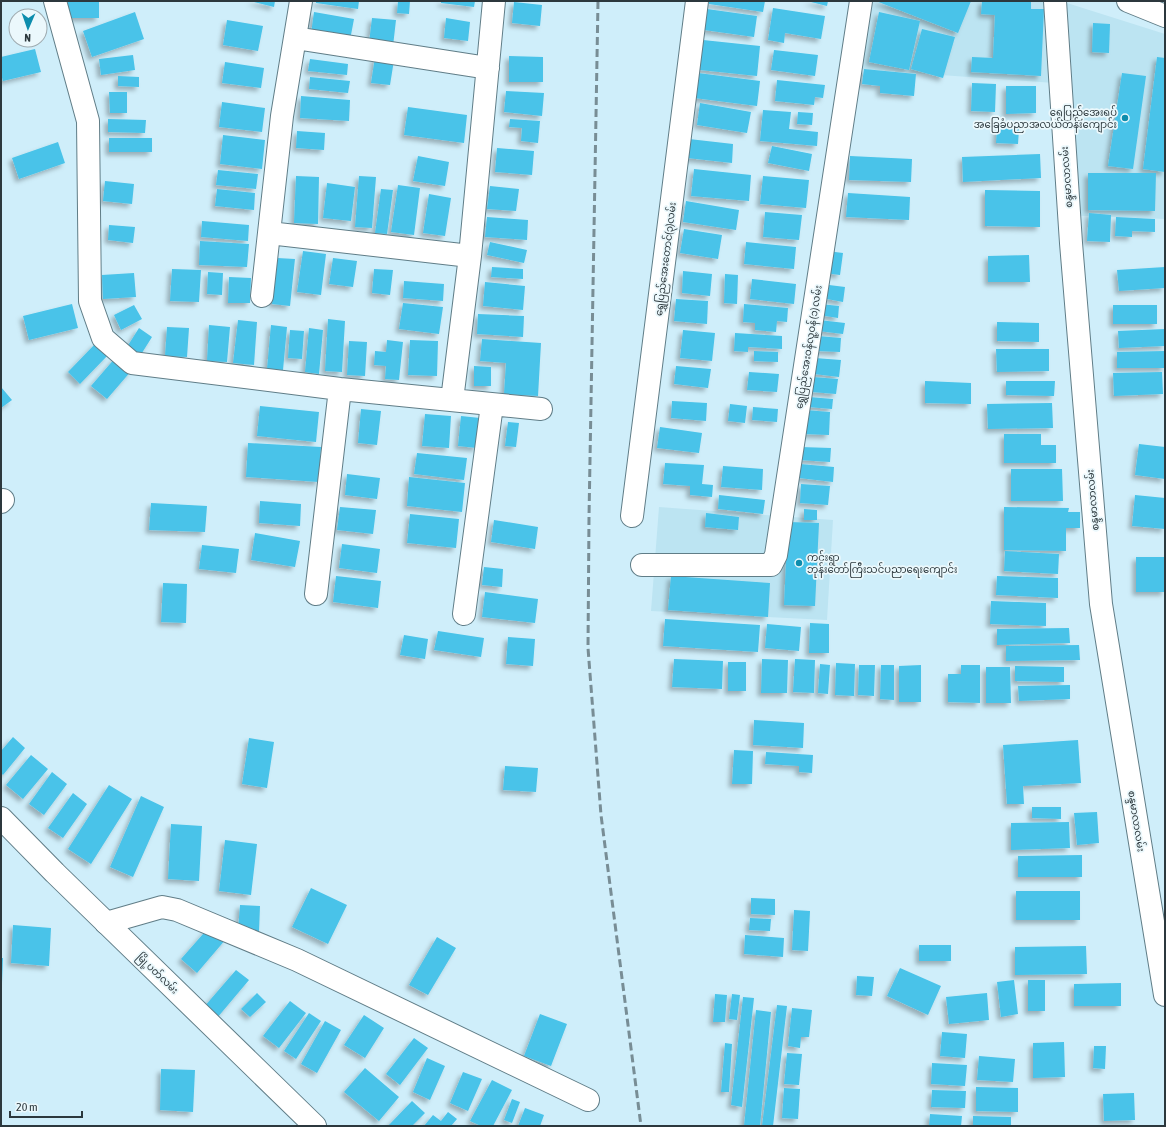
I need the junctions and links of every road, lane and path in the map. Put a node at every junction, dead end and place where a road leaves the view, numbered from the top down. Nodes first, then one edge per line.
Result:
1 (55, 1) edge
2 (301, 1) edge
3 (494, 1) edge
4 (697, 1) edge
5 (861, 1) edge
6 (1055, 1) edge
7 (1128, 1) edge
8 (1165, 16) edge
9 (295, 38) junction
10 (488, 68) junction
11 (269, 233) junction
12 (470, 256) junction
13 (262, 296) dead end
14 (340, 389) junction
15 (452, 400) junction
16 (492, 405) junction
17 (541, 410) dead end
18 (632, 516) dead end
19 (642, 565) dead end
20 (316, 594) dead end
21 (464, 614) dead end
22 (1, 818) edge
23 (106, 923) junction
24 (1165, 995) edge
25 (588, 1100) dead end
26 (315, 1126) edge

1 - 14 street
2 - 9 street
3 - 10 street
4 - 18 street, ရွှေပြည်အေးတောင်(၃)လမ်း
5 - 19 street, ရွှေပြည်အေးဝန်လူ့ဝန် (၁) လမ်း
6 - 24 street, စန္ဒမာလာလမ်း
7 - 8 street
9 - 10 street
9 - 11 street
10 - 12 street
11 - 12 street
11 - 13 street
12 - 15 street
14 - 15 street
14 - 20 street
15 - 16 street
16 - 17 street
16 - 21 street
22 - 23 street, မြို့ပတ်လမ်း
23 - 25 street
23 - 26 street, မြို့ပတ်လမ်း

